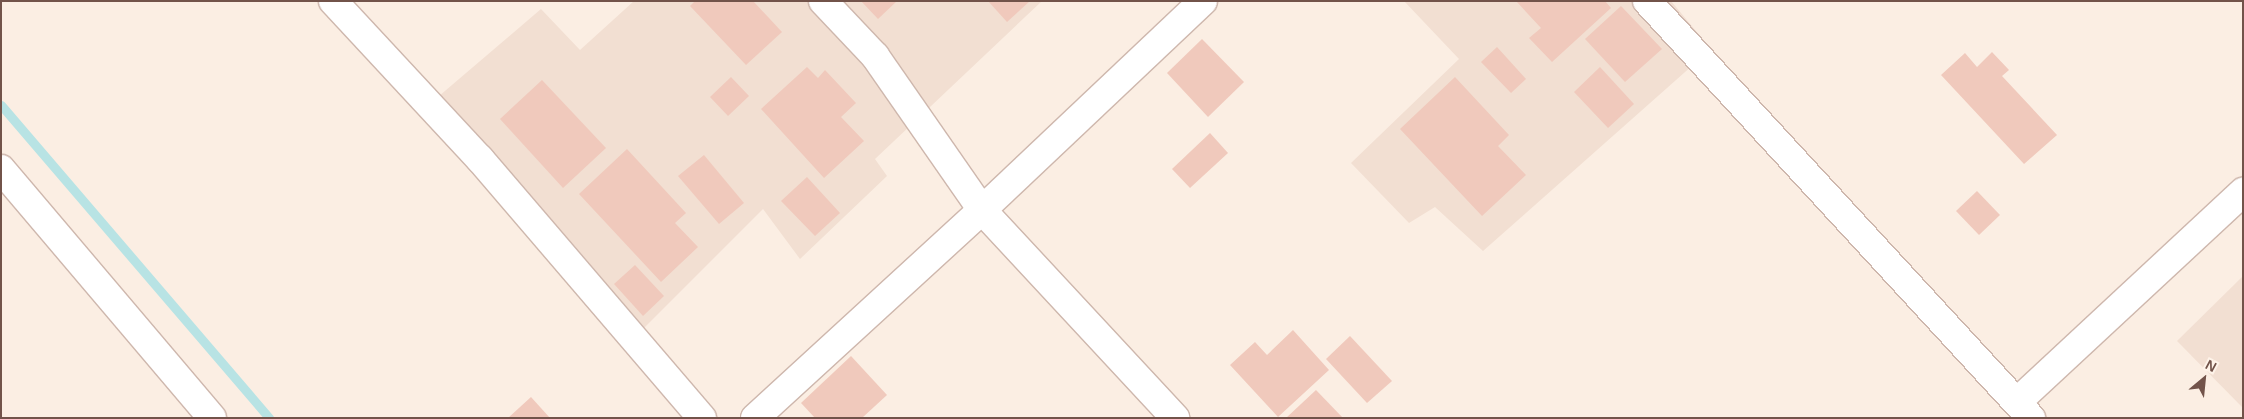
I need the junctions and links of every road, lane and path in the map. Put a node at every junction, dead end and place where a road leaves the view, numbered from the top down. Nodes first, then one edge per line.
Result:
1 (333, 1) edge
2 (823, 1) edge
3 (1203, 1) edge
4 (1648, 1) edge
5 (1, 169) edge
6 (2243, 192) edge
7 (982, 210) junction
8 (2024, 410) edge
9 (766, 414) edge
10 (212, 418) edge
11 (702, 418) edge
12 (1174, 418) edge

1 - 11 street
2 - 7 street
3 - 7 street
4 - 8 street
5 - 10 street
6 - 8 street
7 - 9 street
7 - 12 street

